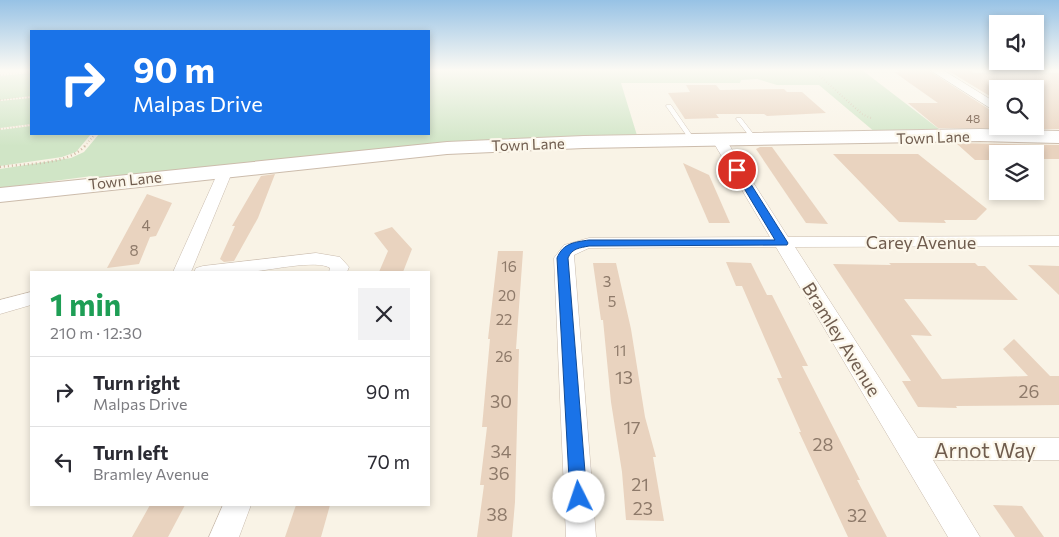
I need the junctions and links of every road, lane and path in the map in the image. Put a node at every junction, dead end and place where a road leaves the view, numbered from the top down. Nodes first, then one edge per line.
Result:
1 (841, 95) edge
2 (974, 95) edge
3 (30, 97) edge
4 (0, 100) edge
5 (989, 104) edge
6 (669, 106) dead end
7 (739, 118) dead end
8 (873, 119) dead end
9 (30, 125) edge
10 (0, 129) edge
11 (989, 132) edge
12 (1044, 134) edge
13 (94, 135) edge
14 (1059, 137) edge
15 (719, 140) junction
16 (755, 140) junction
17 (693, 141) junction
18 (0, 167) edge
19 (226, 170) junction
20 (0, 195) edge
21 (1059, 241) edge
22 (783, 243) junction
23 (182, 271) edge
24 (212, 271) edge
25 (338, 271) edge
26 (30, 298) edge
27 (0, 307) edge
28 (911, 449) junction
29 (1059, 449) edge
30 (238, 506) edge
31 (224, 537) edge
32 (581, 537) edge
33 (965, 537) edge

1 - 8 path
2 - 5 street
3 - 4 path
6 - 17 lane
7 - 16 lane
9 - 10 path
11 - 16 main road, Town Lane
12 - 14 main road, Town Lane
13 - 18 path
15 - 16 main road, Town Lane
15 - 17 main road, Town Lane
15 - 22 street, Bramley Avenue
17 - 19 main road, Town Lane
19 - 20 main road, Town Lane
19 - 23 street
21 - 22 street, Carey Avenue
22 - 28 street, Bramley Avenue
22 - 32 street, Carey Avenue
24 - 25 street
26 - 27 street
28 - 29 street, Arnot Way
28 - 33 street, Bramley Avenue
30 - 31 street

